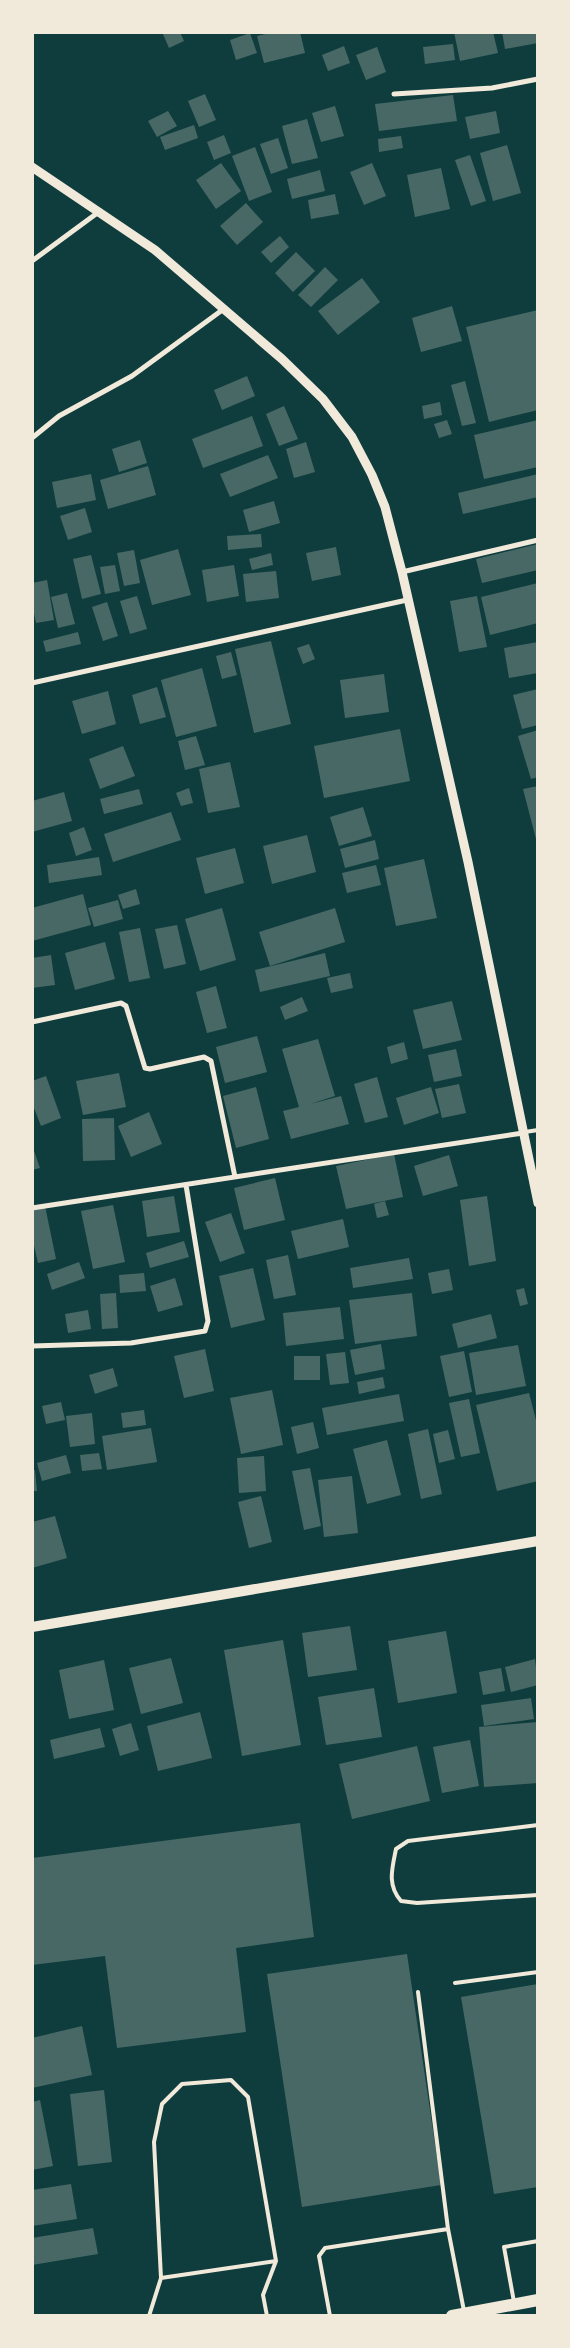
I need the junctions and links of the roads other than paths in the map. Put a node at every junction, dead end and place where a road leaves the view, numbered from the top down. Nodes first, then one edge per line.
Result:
1 (538, 79) edge
2 (394, 94) dead end
3 (32, 166) edge
4 (101, 211) junction
5 (32, 261) edge
6 (225, 308) junction
7 (32, 438) edge
8 (538, 540) edge
9 (402, 572) junction
10 (407, 600) junction
11 (32, 683) edge
12 (32, 1022) edge
13 (538, 1130) edge
14 (523, 1133) junction
15 (235, 1177) junction
16 (186, 1185) junction
17 (538, 1203) edge
18 (32, 1208) edge
19 (32, 1346) edge
20 (538, 1541) edge
21 (32, 1627) edge
22 (538, 1825) edge
23 (538, 1895) edge
24 (538, 1972) edge
25 (455, 1983) dead end
26 (418, 1992) dead end
27 (448, 2229) junction
28 (538, 2241) edge
29 (276, 2261) junction
30 (161, 2278) junction
31 (538, 2300) edge
32 (515, 2304) junction
33 (458, 2314) edge
34 (149, 2316) edge
35 (267, 2316) edge
36 (330, 2316) edge

1 - 2 street
3 - 4 street
4 - 5 street
4 - 6 street
6 - 7 street
6 - 9 street
8 - 9 street
9 - 10 street
10 - 11 street
10 - 14 street
12 - 15 street
13 - 14 lane
14 - 15 street
14 - 17 street
15 - 16 street
16 - 18 street
16 - 19 street
20 - 21 main road
22 - 23 lane
24 - 25 lane
26 - 27 lane
27 - 33 lane
27 - 36 lane
28 - 32 lane
29 - 30 lane
29 - 30 lane
29 - 35 lane
30 - 34 lane
31 - 32 main road
32 - 33 main road

